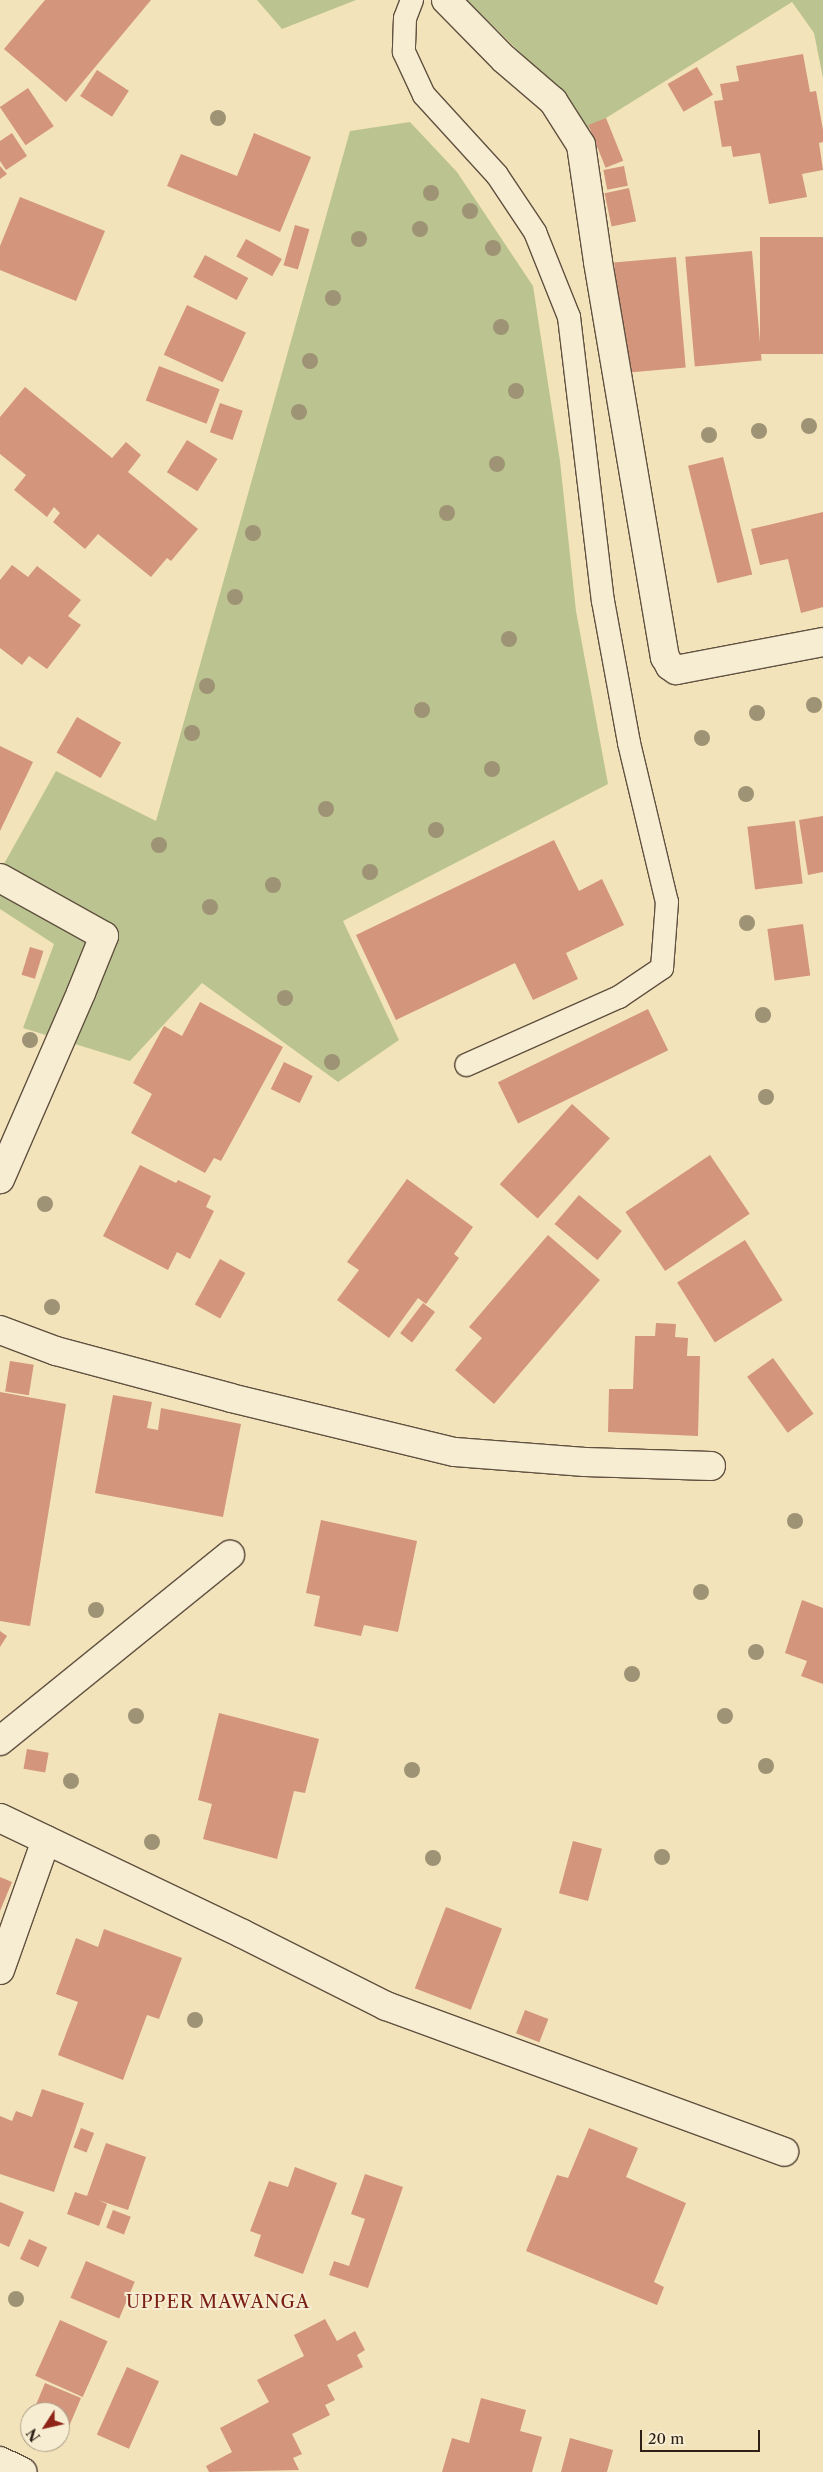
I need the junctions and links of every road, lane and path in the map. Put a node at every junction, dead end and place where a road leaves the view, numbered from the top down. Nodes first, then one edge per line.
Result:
1 (412, 0) edge
2 (446, 0) edge
3 (823, 642) edge
4 (0, 878) edge
5 (466, 1065) dead end
6 (0, 1178) edge
7 (0, 1330) edge
8 (711, 1466) dead end
9 (230, 1555) dead end
10 (0, 1741) edge
11 (0, 1818) edge
12 (46, 1840) junction
13 (0, 1970) edge
14 (784, 2152) dead end
15 (0, 2461) edge
16 (23, 2472) edge

1 - 5 lane
2 - 3 street
4 - 6 street
7 - 8 street
9 - 10 street
11 - 12 street
12 - 13 street
12 - 14 street
15 - 16 street

